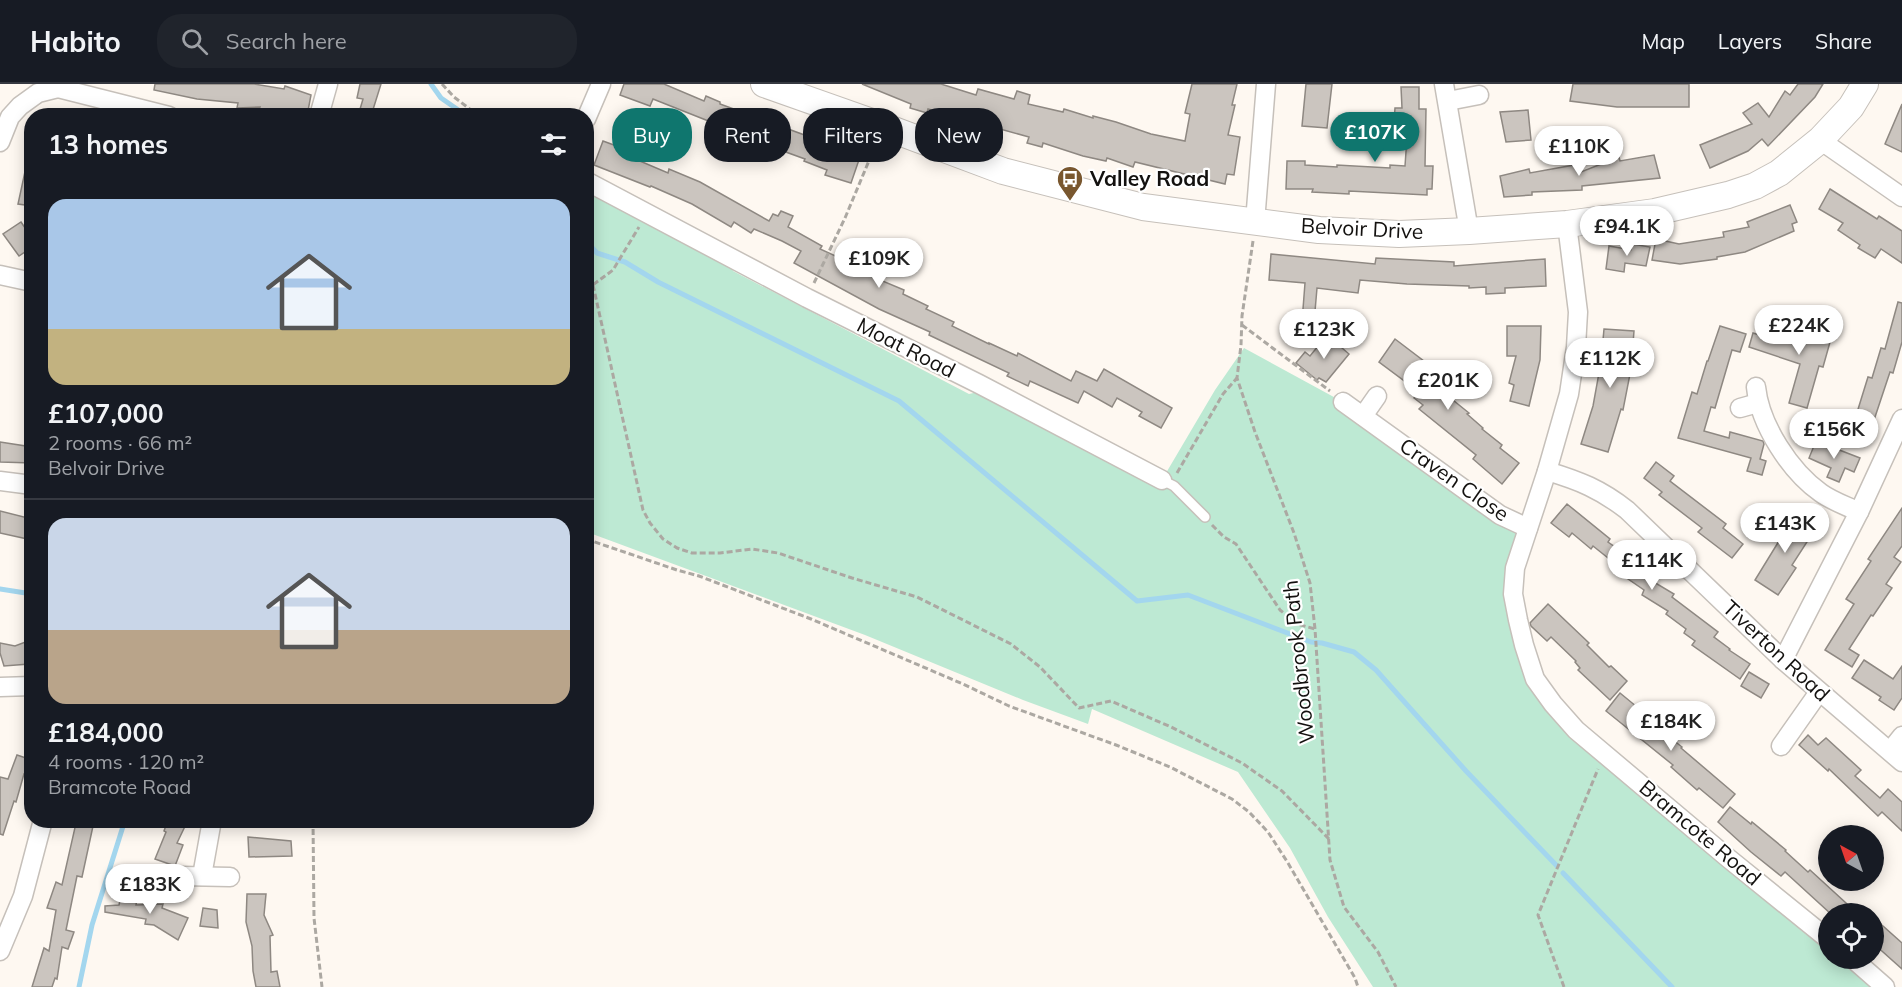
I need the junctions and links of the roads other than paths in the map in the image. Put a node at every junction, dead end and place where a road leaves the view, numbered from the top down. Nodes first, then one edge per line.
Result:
1 (328, 84) edge
2 (601, 84) edge
3 (764, 84) edge
4 (1266, 84) edge
5 (1866, 84) edge
6 (1446, 93) edge
7 (1479, 95) dead end
8 (137, 108) edge
9 (321, 108) edge
10 (591, 108) edge
11 (1820, 140) junction
12 (0, 142) edge
13 (594, 185) edge
14 (1902, 197) edge
15 (1256, 222) junction
16 (1567, 224) junction
17 (1469, 231) junction
18 (0, 275) edge
19 (24, 280) edge
20 (1377, 396) dead end
21 (1752, 399) dead end
22 (1343, 402) road end
23 (1363, 416) junction
24 (1902, 419) edge
25 (1897, 442) edge
26 (1547, 471) junction
27 (0, 481) edge
28 (1167, 482) joint
29 (24, 484) edge
30 (1859, 512) junction
31 (1205, 517) dead end
32 (1528, 528) junction
33 (1783, 660) junction
34 (24, 686) edge
35 (0, 687) edge
36 (1819, 692) junction
37 (1902, 736) edge
38 (1781, 746) dead end
39 (1896, 757) edge
40 (41, 828) edge
41 (211, 828) edge
42 (181, 876) dead end
43 (202, 876) junction
44 (230, 877) dead end
45 (1818, 931) edge
46 (0, 951) edge
47 (1865, 969) edge
48 (1885, 987) edge

1 - 9 street
2 - 10 street
3 - 15 street
4 - 15 street
5 - 11 street, Belvoir Drive
6 - 7 street
6 - 17 street
8 - 12 street
11 - 14 street
11 - 16 street, Belvoir Drive
13 - 28 street, Moat Road
15 - 17 street, Belvoir Drive
16 - 17 street, Belvoir Drive
16 - 26 street, Craven Close
18 - 19 street
20 - 23 street
21 - 30 street
22 - 23 street, Craven Close
23 - 32 street, Craven Close
24 - 25 street
25 - 30 street
26 - 32 street, Craven Close
26 - 33 street, Tiverton Road
27 - 29 street
28 - 31 lane
30 - 33 street
32 - 45 street, Bramcote Road
33 - 36 street, Tiverton Road
34 - 35 street
36 - 38 street
36 - 39 street, Tiverton Road
37 - 39 street, Tiverton Road
40 - 46 street
41 - 43 street
42 - 43 street
43 - 44 street
47 - 48 street

